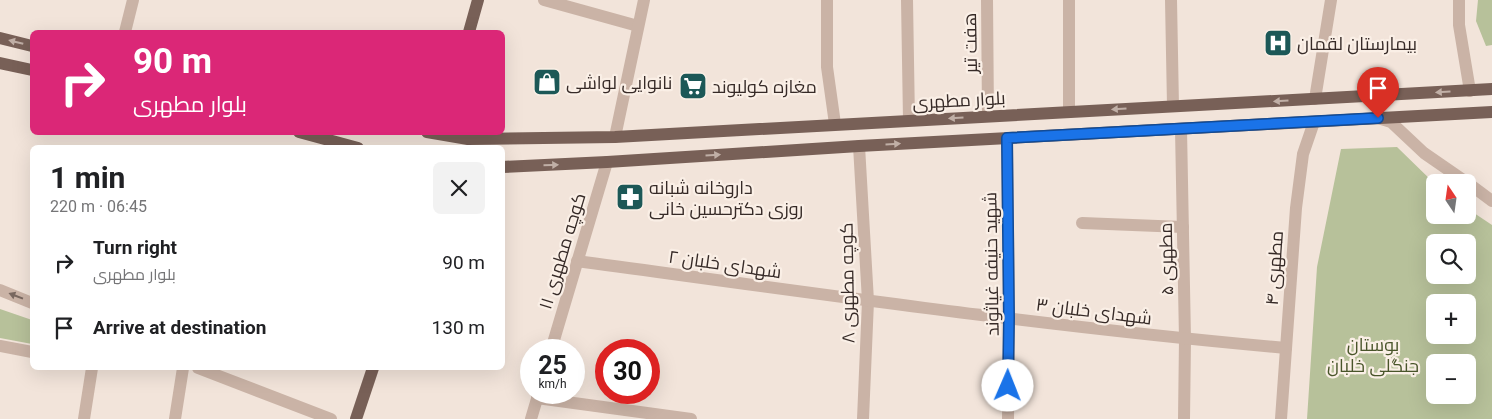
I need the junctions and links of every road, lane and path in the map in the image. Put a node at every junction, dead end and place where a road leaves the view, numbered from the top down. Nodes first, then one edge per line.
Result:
1 (133, 0) edge
2 (478, 0) edge
3 (544, 0) edge
4 (644, 0) edge
5 (827, 0) edge
6 (907, 0) edge
7 (987, 0) edge
8 (1069, 0) edge
9 (1171, 0) edge
10 (1330, 0) edge
11 (1459, 0) edge
12 (638, 26) junction
13 (126, 30) edge
14 (470, 30) edge
15 (0, 38) edge
16 (30, 46) edge
17 (0, 62) edge
18 (30, 70) edge
19 (1492, 90) edge
20 (1470, 91) junction
21 (1315, 99) junction
22 (1173, 106) junction
23 (1069, 112) junction
24 (1492, 112) edge
25 (988, 116) junction
26 (1378, 118) junction
27 (909, 120) junction
28 (1314, 122) junction
29 (835, 124) junction
30 (1181, 129) junction
31 (310, 135) edge
32 (615, 136) junction
33 (442, 138) edge
34 (1007, 138) junction
35 (347, 145) edge
36 (859, 146) junction
37 (607, 162) junction
38 (505, 167) edge
39 (1455, 174) edge
40 (1476, 189) edge
41 (1492, 201) edge
42 (1082, 223) dead end
43 (1183, 227) junction
44 (576, 261) junction
45 (0, 290) edge
46 (868, 301) junction
47 (30, 302) edge
48 (1009, 318) junction
49 (554, 339) edge
50 (1186, 339) junction
51 (0, 346) edge
52 (1286, 348) junction
53 (30, 352) edge
54 (92, 370) edge
55 (183, 370) edge
56 (203, 370) edge
57 (372, 370) edge
58 (585, 402) edge
59 (535, 404) edge
60 (84, 419) edge
61 (175, 419) edge
62 (331, 419) edge
63 (356, 419) edge
64 (531, 419) edge
65 (691, 419) edge
66 (863, 419) edge
67 (1008, 419) edge
68 (1184, 419) edge
69 (1281, 419) edge

1 - 13 street
2 - 14 main road
3 - 12 street
4 - 12 street
5 - 29 street
6 - 27 street
7 - 25 street, هفت تیر
8 - 23 street
9 - 22 street
10 - 21 street
11 - 20 street
12 - 32 street
16 -> 15 main road
17 - 18 main road
19 - 20 main road, بلوار مطهری
20 -> 21 main road, بلوار مطهری
21 -> 22 main road, بلوار مطهری
22 -> 23 main road, بلوار مطهری
23 - 25 main road, بلوار مطهری
24 - 26 main road
25 -> 27 main road, بلوار مطهری
26 - 28 main road
26 - 39 street
27 - 29 main road, بلوار مطهری
28 - 30 main road
28 - 52 street, مطهری ۴
29 - 32 main road, بلوار مطهری
30 - 34 main road
30 - 43 street, مطهری ۵
31 - 35 main road
32 - 33 main road, بلوار مطهری
36 -> 34 main road
34 - 48 street, شهید حنیفه غیاثوند
37 -> 36 main road
36 - 46 street, کوچه مطهری ۸
38 -> 37 main road
37 - 44 street, کوچه مطهری ۱۱
40 - 41 street
42 - 43 street
43 - 50 street, مطهری ۵
44 - 46 street, شهدای خلبان ۲
44 - 49 street, کوچه مطهری ۱۱
47 -> 45 street
46 - 48 street, شهدای خلبان ۳
46 - 66 street, کوچه مطهری ۸
48 - 50 street, شهدای خلبان ۳
48 - 67 street, شهید حنیفه غیاثوند
50 - 52 street, شهدای خلبان ۳
50 - 68 street, مطهری ۵
51 - 53 street
52 - 69 street, مطهری ۴
54 - 60 street
55 - 61 street
56 - 62 street
57 - 63 main road
58 - 65 street
59 - 64 street

